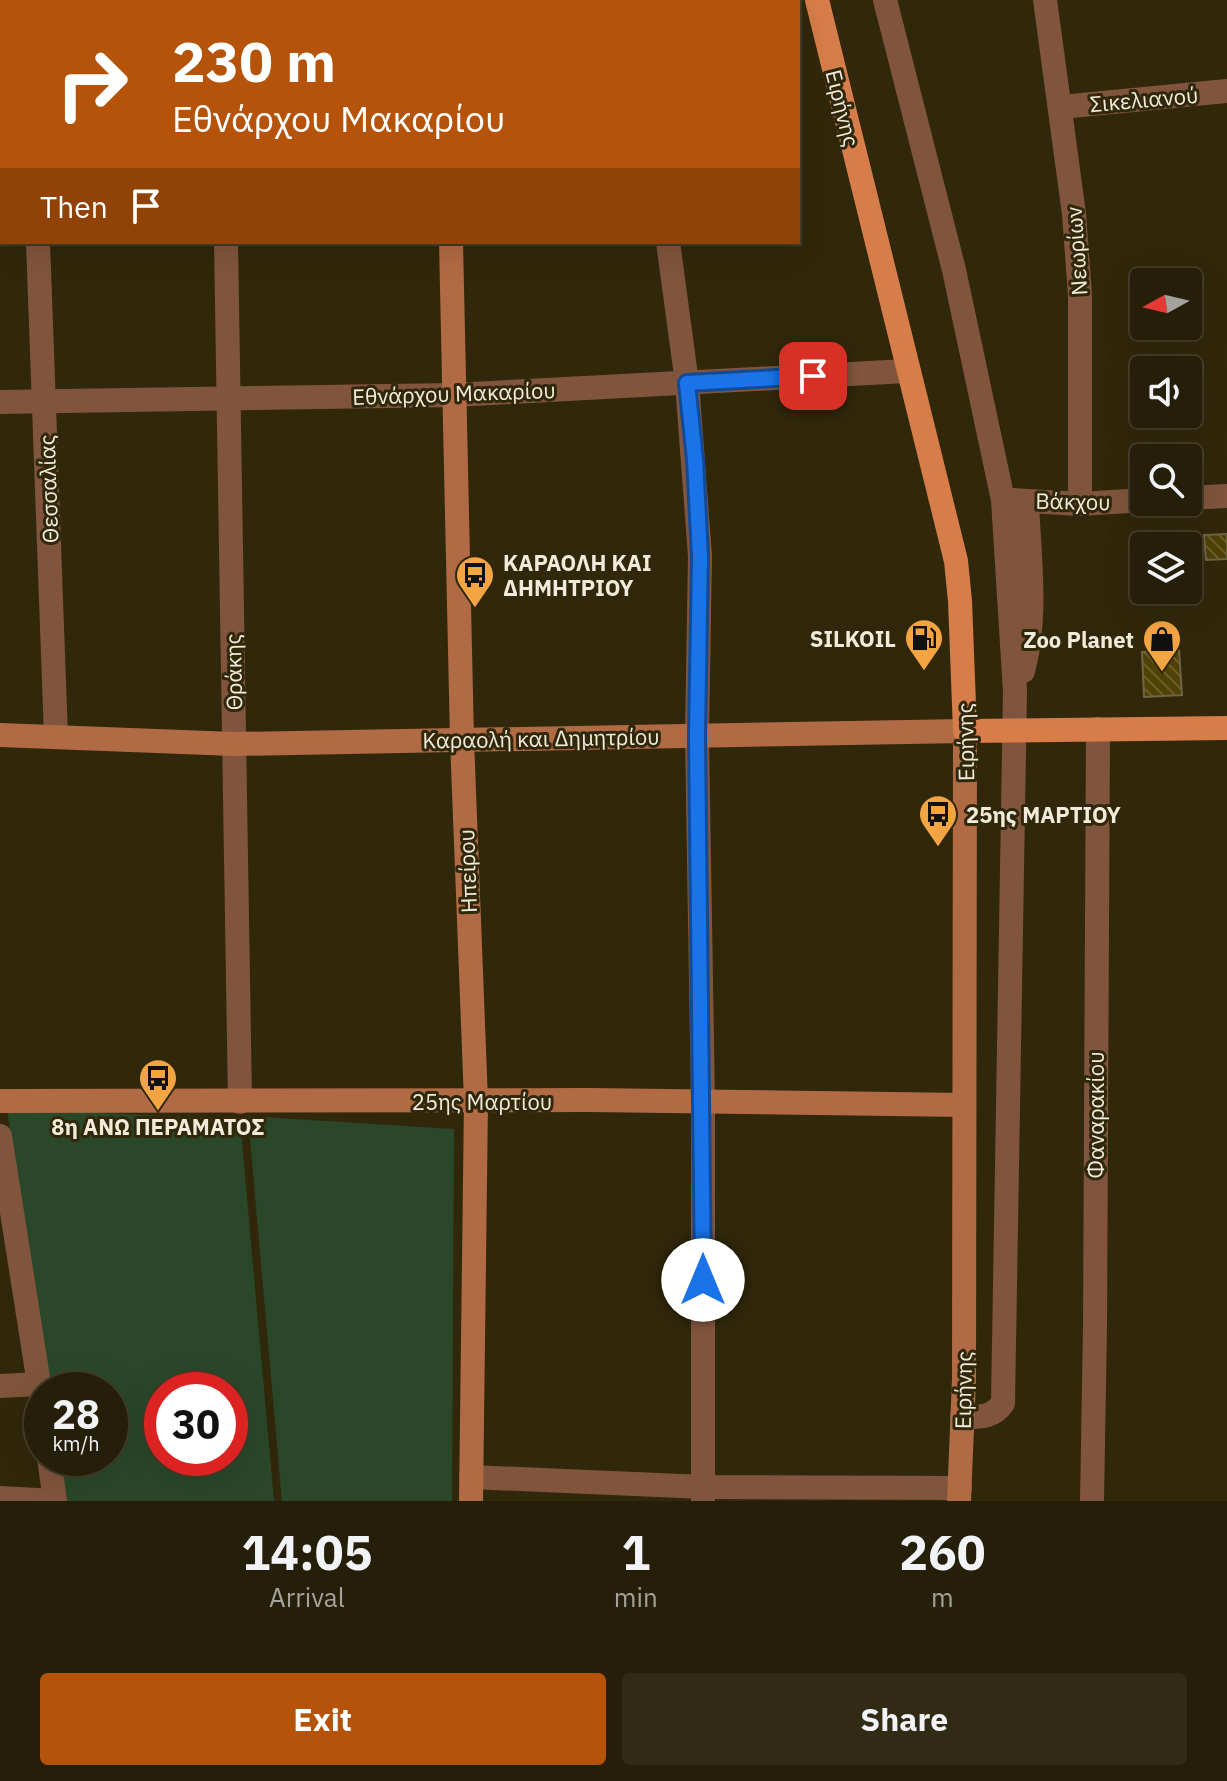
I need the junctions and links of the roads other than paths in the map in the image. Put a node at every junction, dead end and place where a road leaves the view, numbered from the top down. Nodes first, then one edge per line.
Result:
1 (817, 0) edge
2 (885, 0) edge
3 (1045, 0) edge
4 (1227, 91) edge
5 (1061, 107) junction
6 (38, 244) edge
7 (226, 244) edge
8 (451, 244) edge
9 (668, 244) edge
10 (907, 371) junction
11 (687, 383) junction
12 (454, 395) junction
13 (45, 400) junction
14 (229, 400) junction
15 (0, 402) edge
16 (1227, 496) edge
17 (1202, 497) edge
18 (1003, 500) junction
19 (1027, 501) junction
20 (1130, 501) edge
21 (1080, 504) junction
22 (1015, 692) junction
23 (1227, 728) edge
24 (1098, 729) junction
25 (965, 731) junction
26 (1014, 731) junction
27 (0, 735) edge
28 (697, 736) junction
29 (56, 737) junction
30 (462, 740) junction
31 (234, 744) junction
32 (0, 1101) edge
33 (476, 1101) junction
34 (240, 1102) junction
35 (703, 1103) junction
36 (964, 1105) junction
37 (0, 1136) edge
38 (38, 1372) edge
39 (0, 1386) edge
40 (24, 1390) edge
41 (962, 1417) junction
42 (52, 1476) edge
43 (471, 1489) edge
44 (703, 1494) edge
45 (960, 1494) edge
46 (0, 1498) edge
47 (55, 1501) edge
48 (1092, 1501) edge

1 - 10 main road, Ειρήνης
2 - 18 street
3 - 5 street, Νεωρίων
4 - 5 street, Σικελιανού
5 - 21 street, Νεωρίων
6 - 13 street, Θεσσαλίας
7 - 14 street, Θράκης
8 - 12 street, Ηπείρου
9 - 11 street
10 - 11 street, Εθνάρχου Μακαρίου
10 - 25 main road, Ειρήνης
11 - 12 street, Εθνάρχου Μακαρίου
11 - 28 street
12 - 14 street, Εθνάρχου Μακαρίου
12 - 30 street, Ηπείρου
13 - 14 street, Εθνάρχου Μακαρίου
13 - 15 street, Εθνάρχου Μακαρίου
13 - 29 street, Θεσσαλίας
14 - 31 street, Θράκης
16 - 17 street
18 - 19 street, Βάκχου
18 - 22 street
19 - 21 street, Βάκχου
19 - 22 street
20 - 21 street, Βάκχου
22 - 26 street
23 - 24 main road, Καραολή και Δημητρίου
24 - 26 main road, Καραολή και Δημητρίου
24 - 48 street, Φαναρακίου
25 - 26 main road, Καραολή και Δημητρίου
25 - 28 street, Καραολή και Δημητρίου
25 - 36 street, Ειρήνης
26 - 41 street
27 - 29 street, Καραολή και Δημητρίου
28 - 30 street, Καραολή και Δημητρίου
28 - 35 street
29 - 31 street, Καραολή και Δημητρίου
30 - 31 street, Καραολή και Δημητρίου
30 - 33 street, Ηπείρου
31 - 34 street, Θράκης
32 - 34 street, 25ης Μαρτίου
33 - 34 street, 25ης Μαρτίου
33 - 35 street, 25ης Μαρτίου
33 - 43 street, Ηπείρου
35 - 36 street, 25ης Μαρτίου
35 - 44 street
36 - 41 street, Ειρήνης
37 - 38 street
39 - 40 street
41 - 45 street, Ειρήνης
42 - 47 street
43 - 44 street
44 - 45 street
46 - 47 street

